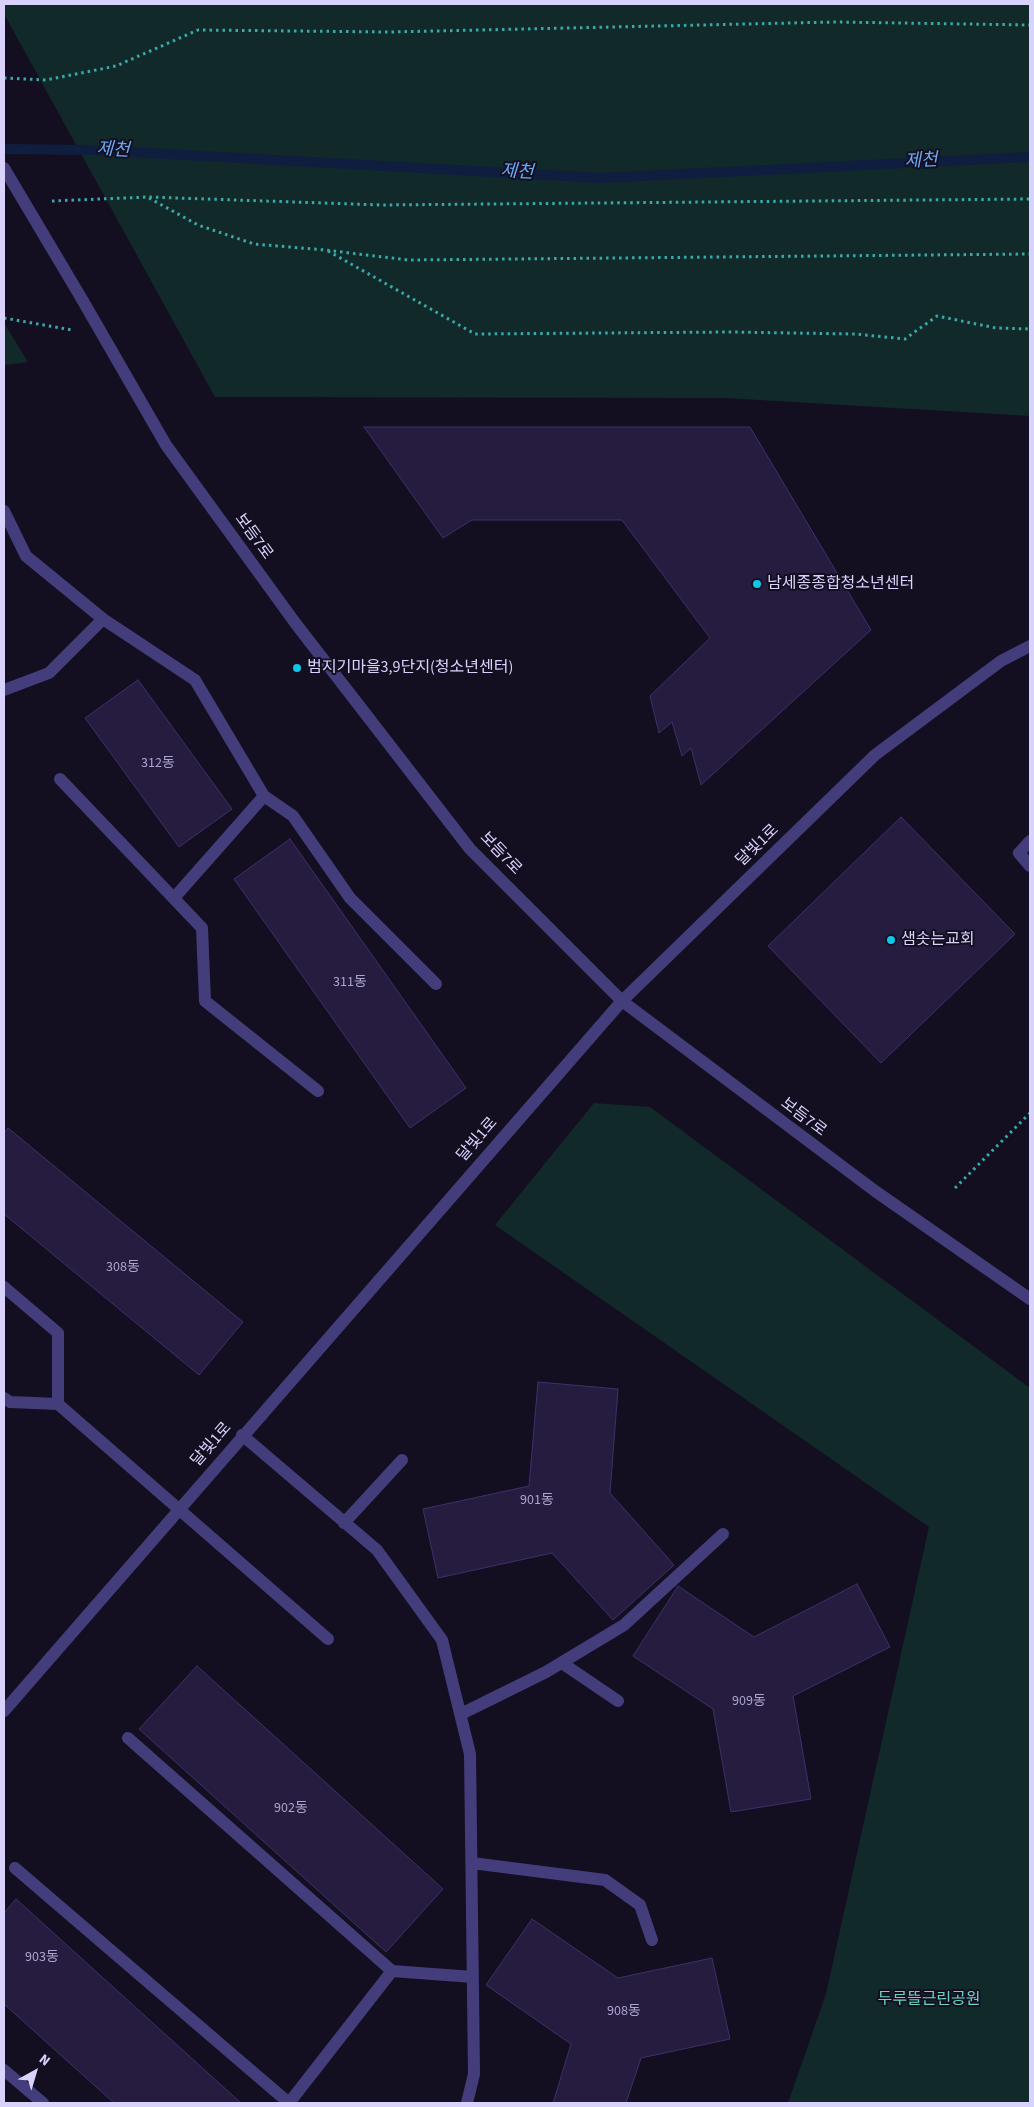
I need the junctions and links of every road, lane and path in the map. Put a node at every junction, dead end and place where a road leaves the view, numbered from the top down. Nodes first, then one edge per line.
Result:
1 (1030, 25) edge
2 (4, 78) edge
3 (4, 168) edge
4 (148, 197) junction
5 (1030, 199) edge
6 (42, 201) dead end
7 (325, 250) junction
8 (1030, 254) edge
9 (4, 318) edge
10 (1030, 329) edge
11 (103, 336) junction
12 (4, 511) edge
13 (103, 619) junction
14 (1030, 646) edge
15 (4, 690) edge
16 (60, 779) dead end
17 (264, 796) junction
18 (1030, 841) edge
19 (1030, 866) edge
20 (174, 898) junction
21 (436, 984) dead end
22 (622, 1001) junction
23 (318, 1091) dead end
24 (1030, 1113) edge
25 (955, 1188) dead end
26 (4, 1287) edge
27 (1030, 1299) edge
28 (4, 1398) edge
29 (58, 1404) junction
30 (242, 1435) junction
31 (402, 1460) dead end
32 (178, 1508) junction
33 (344, 1523) junction
34 (723, 1534) dead end
35 (328, 1639) dead end
36 (562, 1663) junction
37 (618, 1700) dead end
38 (4, 1711) edge
39 (460, 1714) junction
40 (128, 1738) dead end
41 (472, 1863) junction
42 (15, 1868) dead end
43 (652, 1940) dead end
44 (392, 1971) junction
45 (473, 1977) junction
46 (4, 2070) edge
47 (43, 2103) edge
48 (289, 2103) edge
49 (467, 2103) edge

1 - 2 path
3 - 11 street, 보듬7로, bridge
4 - 5 path
4 - 6 path
4 - 7 path
7 - 8 path
7 - 10 path
9 - 11 path
11 - 22 street, 보듬7로
12 - 13 street
13 - 15 street
13 - 17 street
14 - 22 street, 달빛1로
16 - 20 street
17 - 20 street
17 - 21 street
18 - 19 street
20 - 23 street
22 - 27 street, 보듬7로
22 - 30 street, 달빛1로
24 - 25 path
26 - 29 street
28 - 29 street
29 - 32 street
30 - 32 street, 달빛1로
30 - 33 street
31 - 33 street
32 - 35 street
32 - 38 street, 달빛1로
33 - 39 street
34 - 36 street
36 - 37 street
36 - 39 street
39 - 41 street
40 - 44 street
41 - 43 street
41 - 45 street
42 - 48 street
44 - 45 street
44 - 48 street
45 - 49 street
46 - 47 street

